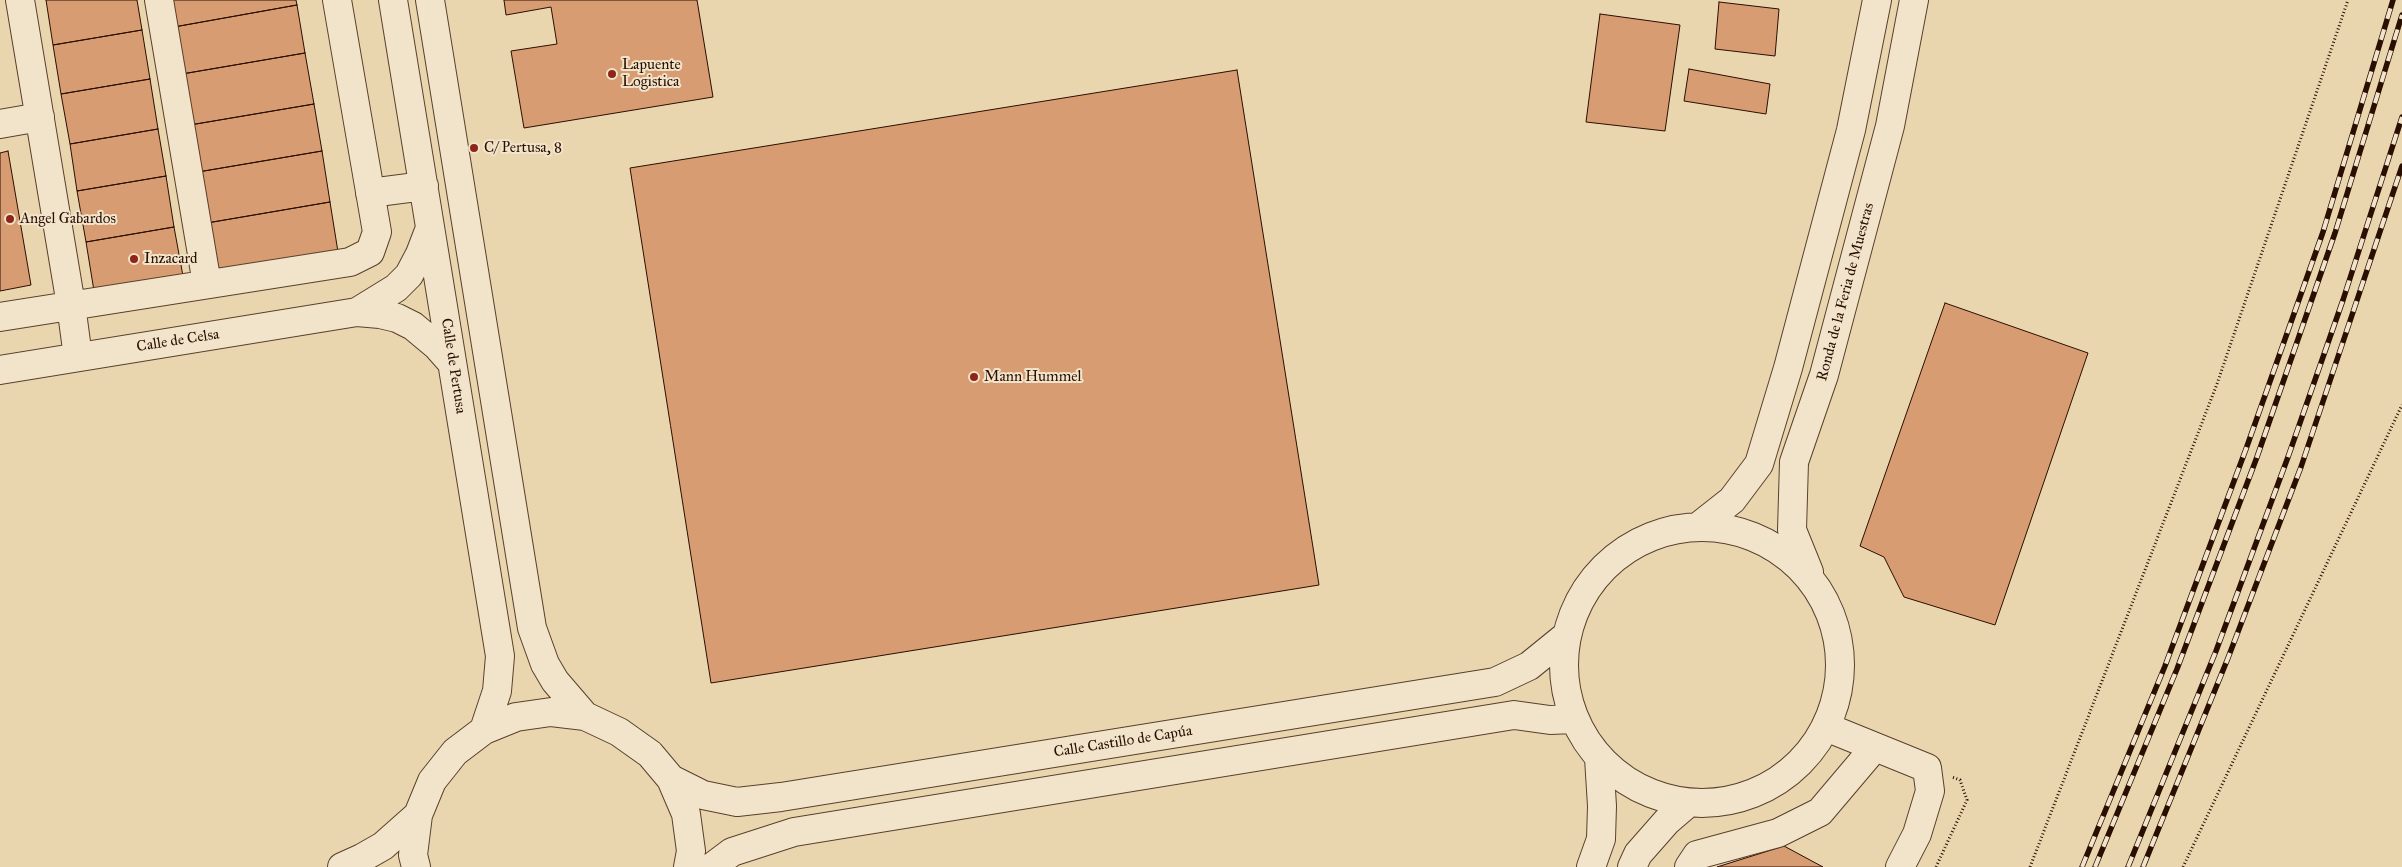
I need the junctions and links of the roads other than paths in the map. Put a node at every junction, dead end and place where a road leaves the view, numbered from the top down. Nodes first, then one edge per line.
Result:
1 (20, 0) edge
2 (159, 0) edge
3 (337, 0) edge
4 (393, 0) edge
5 (430, 0) edge
6 (1876, 0) edge
7 (1914, 0) edge
8 (40, 118) junction
9 (0, 124) edge
10 (424, 186) junction
11 (370, 193) junction
12 (430, 227) junction
13 (208, 284) junction
14 (71, 305) junction
15 (357, 312) junction
16 (0, 317) edge
17 (78, 357) junction
18 (452, 363) junction
19 (0, 370) edge
20 (1699, 526) junction
21 (1812, 580) junction
22 (1566, 636) junction
23 (586, 716) junction
24 (1574, 719) junction
25 (1826, 727) junction
26 (484, 730) junction
27 (1876, 747) junction
28 (1599, 758) junction
29 (671, 779) junction
30 (1688, 803) junction
31 (418, 815) junction
32 (342, 867) edge
33 (416, 867) edge
34 (688, 867) edge
35 (712, 867) edge
36 (1590, 867) edge
37 (1632, 867) edge
38 (1689, 867) edge
39 (1900, 867) edge

1 - 8 street
2 - 13 street
3 - 11 street
4 - 10 street, Calle de Pertusa
5 - 23 street
6 - 20 street, Ronda de la Feria de Muestras
7 - 21 street, Ronda de la Feria de Muestras
8 - 9 street
8 - 14 street
10 - 11 street
10 - 12 street, Calle de Pertusa
11 - 13 street
12 - 15 street, Calle de Celsa
12 - 18 street, Calle de Pertusa
13 - 14 street
14 - 16 street
14 - 17 street
15 - 17 street, Calle de Celsa
15 - 18 street, Calle de Celsa
17 - 19 street, Calle de Celsa
18 - 26 street, Calle de Pertusa
20 - 21 street, Ronda de la Feria de Muestras
20 - 22 street, Ronda de la Feria de Muestras
21 - 25 street, Ronda de la Feria de Muestras
22 - 24 street, Ronda de la Feria de Muestras
22 - 29 street, Calle Castillo de Capúa
23 - 26 street
23 - 29 street
24 - 28 street, Ronda de la Feria de Muestras
24 - 35 street
25 - 27 street
25 - 30 street, Ronda de la Feria de Muestras
26 - 31 street
27 - 38 street
27 - 39 street
28 - 30 street, Ronda de la Feria de Muestras
28 - 36 street, Ronda de la Feria de Muestras
29 - 34 street
30 - 37 street
31 - 32 street
31 - 33 street

